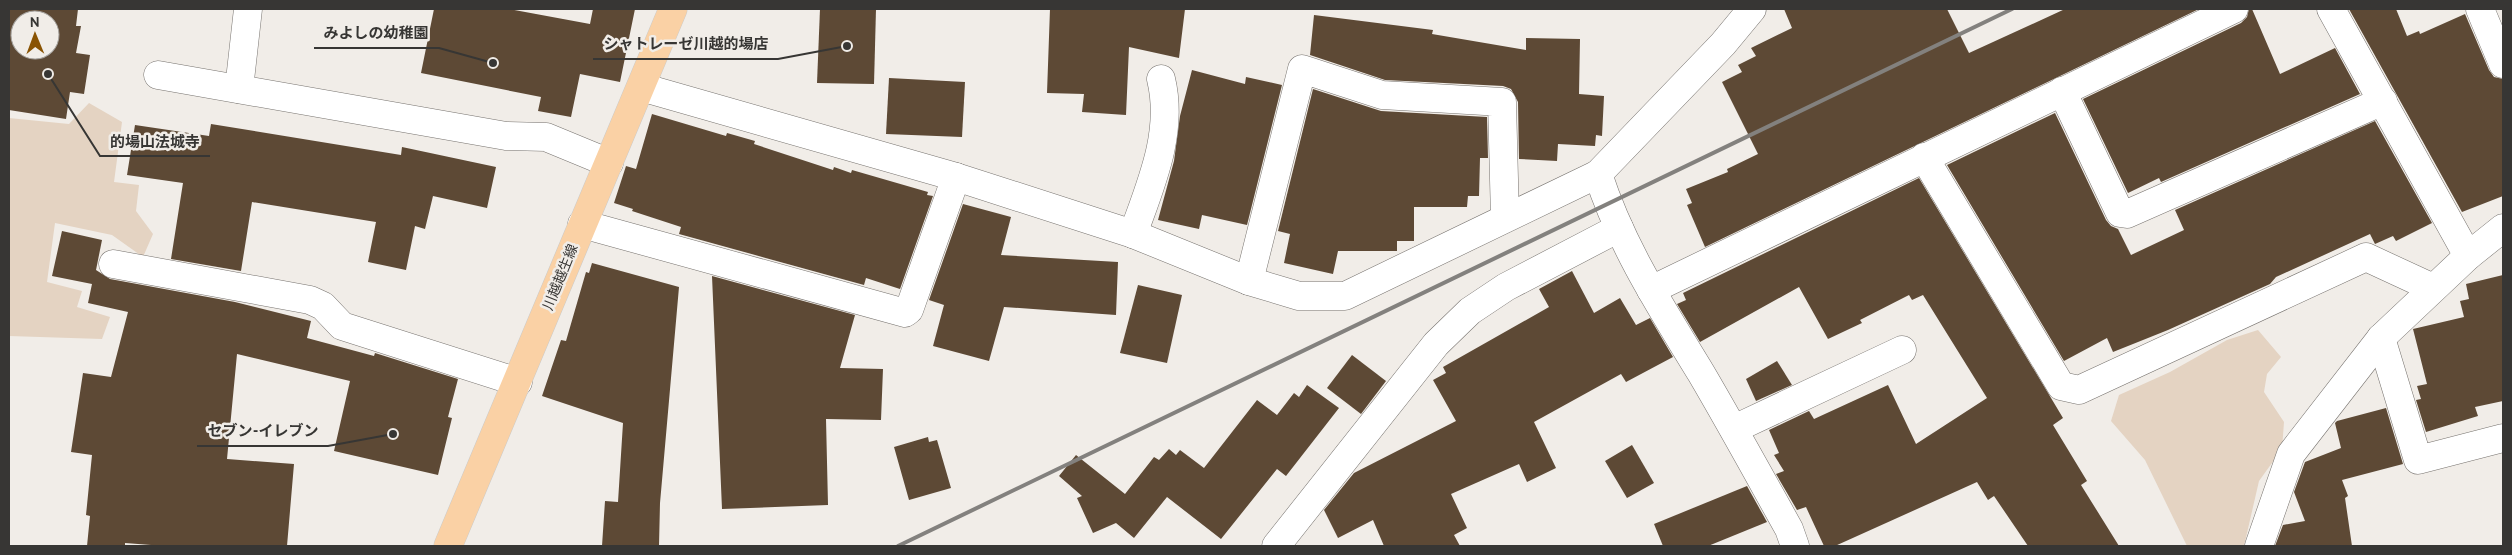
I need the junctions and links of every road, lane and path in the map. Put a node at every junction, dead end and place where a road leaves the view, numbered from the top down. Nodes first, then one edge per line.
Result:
1 (248, 9) edge
2 (673, 9) edge
3 (1752, 9) edge
4 (2234, 9) edge
5 (2331, 9) edge
6 (2480, 9) edge
7 (2503, 64) edge
8 (158, 75) dead end
9 (1161, 79) dead end
10 (640, 87) junction
11 (239, 89) junction
12 (2062, 92) junction
13 (2383, 101) junction
14 (1924, 157) junction
15 (609, 163) junction
16 (1598, 174) junction
17 (956, 176) junction
18 (1505, 218) junction
19 (582, 224) junction
20 (1619, 228) junction
21 (2503, 228) edge
22 (1134, 234) junction
23 (2468, 256) junction
24 (113, 264) dead end
25 (1249, 281) junction
26 (2433, 288) junction
27 (1651, 290) junction
28 (2380, 338) junction
29 (1902, 350) dead end
30 (518, 382) junction
31 (1734, 429) junction
32 (2503, 438) edge
33 (1287, 542) edge
34 (448, 546) edge
35 (1795, 546) edge
36 (2259, 546) edge

1 - 11 street
2 - 10 main road, 川越越生線
3 - 16 street
4 - 12 street
5 - 13 street
6 - 7 street
8 - 11 street
9 - 22 street
10 - 15 main road, 川越越生線
10 - 17 street
11 - 15 street
12 - 13 street
12 - 14 street
13 - 23 street
14 - 26 street
14 - 27 street
15 - 19 main road, 川越越生線
16 - 18 street
16 - 20 street
17 - 19 street
17 - 22 street
18 - 25 street
18 - 25 street
19 - 30 main road, 川越越生線
20 - 27 street
20 - 33 street
21 - 23 street
22 - 25 street
23 - 26 street
24 - 30 street
26 - 28 street
27 - 31 street
28 - 32 street
28 - 36 street
29 - 31 street
30 - 34 main road, 川越越生線
31 - 35 street

